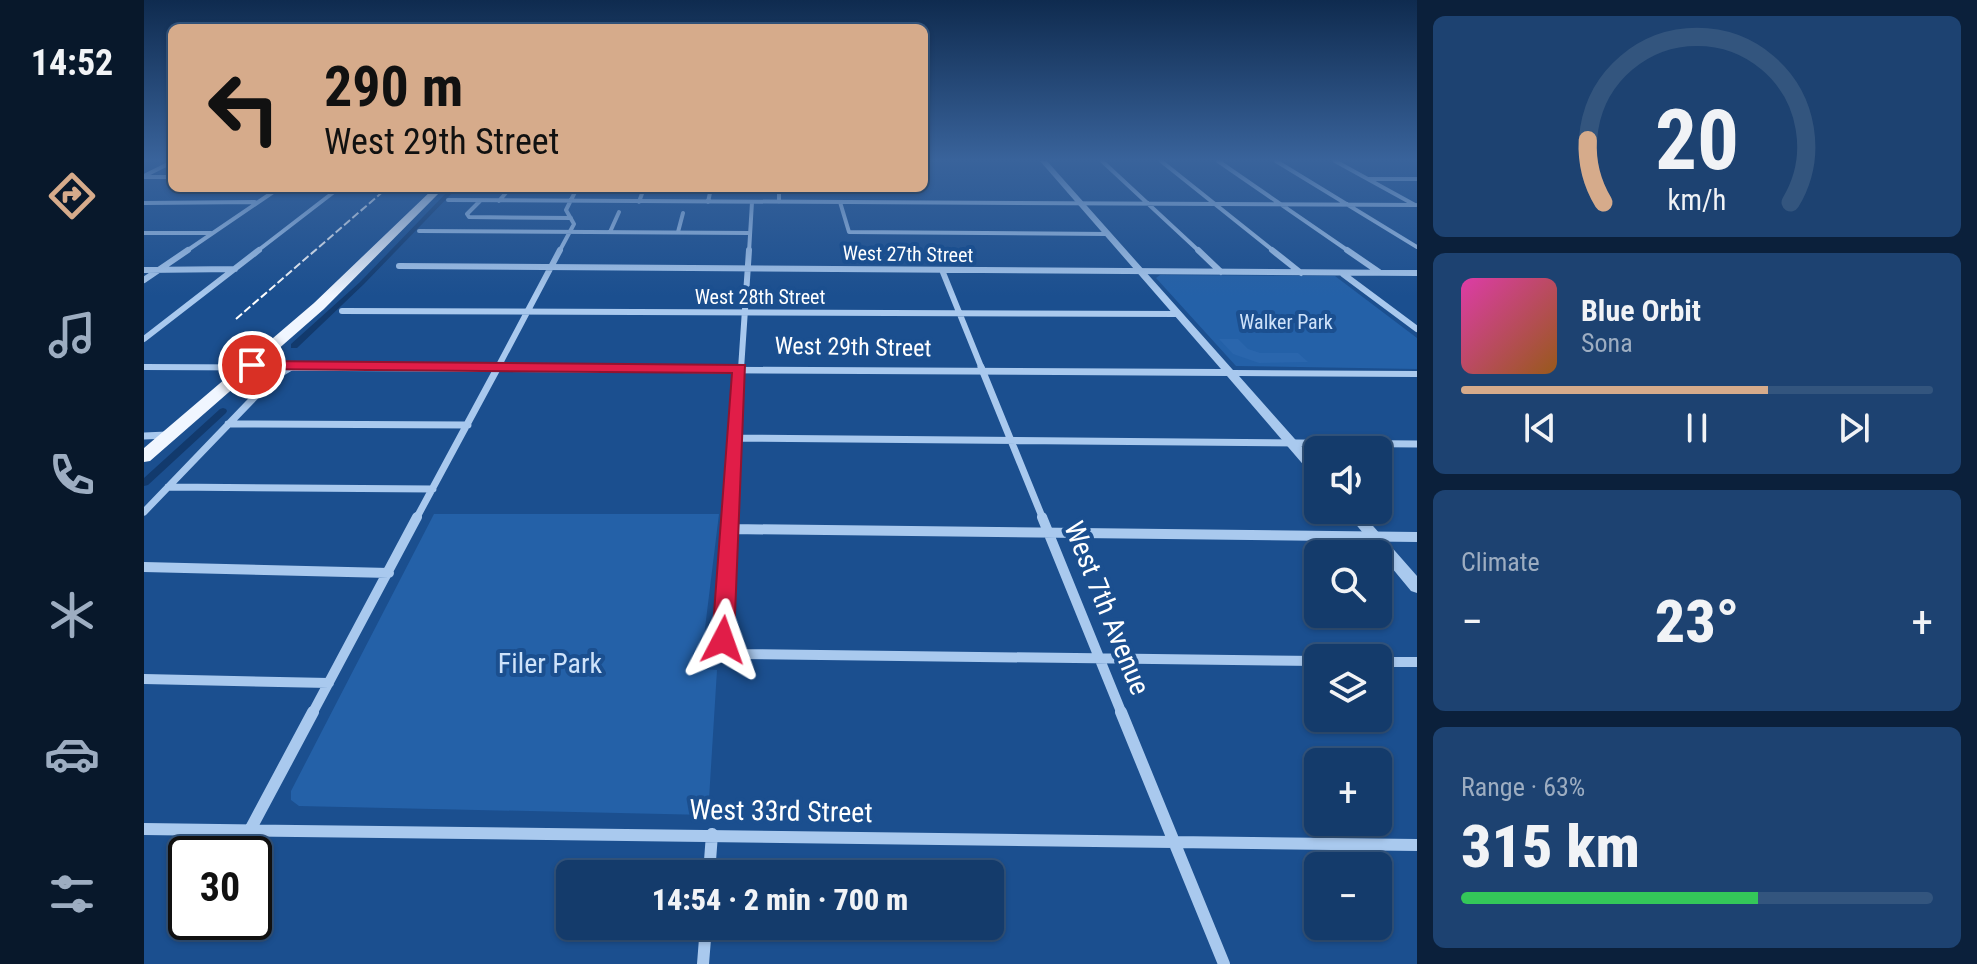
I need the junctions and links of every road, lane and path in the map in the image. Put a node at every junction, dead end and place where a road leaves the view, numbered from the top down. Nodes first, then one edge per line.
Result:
1 (252, 206) edge
2 (316, 206) edge
3 (430, 206) edge
4 (475, 206) edge
5 (568, 206) edge
6 (752, 206) edge
7 (841, 206) edge
8 (1084, 206) edge
9 (1151, 206) edge
10 (1217, 206) edge
11 (1283, 206) edge
12 (1350, 206) edge
13 (619, 212) dead end
14 (683, 213) dead end
15 (571, 218) junction
16 (419, 231) dead end
17 (570, 232) junction
18 (610, 232) junction
19 (678, 232) junction
20 (144, 233) edge
21 (213, 233) junction
22 (750, 233) junction
23 (1108, 234) junction
24 (1417, 247) edge
25 (399, 266) dead end
26 (551, 268) junction
27 (748, 268) junction
28 (159, 269) junction
29 (235, 269) junction
30 (144, 270) edge
31 (942, 270) junction
32 (1141, 272) junction
33 (1221, 272) junction
34 (1301, 273) junction
35 (1342, 273) junction
36 (1381, 273) junction
37 (1417, 273) edge
38 (144, 280) edge
39 (342, 311) dead end
40 (528, 311) junction
41 (744, 313) junction
42 (960, 314) junction
43 (1178, 314) junction
44 (1402, 318) junction
45 (1417, 318) edge
46 (1417, 329) edge
47 (144, 339) edge
48 (252, 365) junction
49 (294, 365) junction
50 (144, 367) edge
51 (498, 367) junction
52 (740, 368) junction
53 (984, 371) junction
54 (1228, 373) junction
55 (1417, 374) edge
56 (228, 424) junction
57 (468, 425) junction
58 (168, 435) junction
59 (144, 436) edge
60 (736, 438) junction
61 (1012, 440) junction
62 (1290, 444) junction
63 (1417, 444) edge
64 (144, 457) edge
65 (1304, 458) edge
66 (168, 487) junction
67 (433, 489) junction
68 (144, 512) edge
69 (1362, 524) edge
70 (731, 529) junction
71 (1051, 532) junction
72 (1373, 537) junction
73 (1417, 537) edge
74 (144, 567) edge
75 (389, 573) junction
76 (1417, 587) edge
77 (1102, 659) junction
78 (1304, 661) edge
79 (1392, 662) edge
80 (1417, 662) edge
81 (144, 679) edge
82 (329, 683) junction
83 (144, 829) edge
84 (250, 830) junction
85 (712, 834) junction
86 (1176, 843) junction
87 (1417, 845) edge
88 (710, 860) edge
89 (705, 940) edge
90 (703, 964) edge
91 (1224, 964) edge

1 - 21 street
2 - 29 street
3 - 48 main road
4 - 15 street
5 - 15 street
6 - 22 street
7 - 23 street
8 - 23 street
9 - 33 street
10 - 34 street
11 - 36 street
12 - 24 street
13 - 18 street
14 - 19 street
15 - 17 street
16 - 17 street
17 - 18 street
17 - 26 street
18 - 19 street
19 - 22 street
20 - 21 street
21 - 28 street
22 - 27 street
23 - 32 street
25 - 26 street, West 27th Street
26 - 27 street, West 27th Street
26 - 40 street
27 - 31 street, West 27th Street
27 - 41 street
28 - 29 street
28 - 30 street
28 - 38 street
29 - 47 street
31 - 32 street, West 27th Street
31 - 42 street, West 7th Avenue
32 - 33 street, West 27th Street
32 - 43 street
33 - 34 street, West 27th Street
34 - 35 street, West 27th Street
35 - 36 street, West 27th Street
35 - 44 street
36 - 37 street, West 27th Street
39 - 40 street, West 28th Street
40 - 41 street, West 28th Street
40 - 51 street
41 - 42 street, West 28th Street
41 - 52 street
42 - 43 street, West 28th Street
42 - 53 street, West 7th Avenue
43 - 54 street
44 - 45 street
44 - 46 street
48 - 49 street, West 29th Street
48 - 50 street, West 29th Street
48 - 58 main road
49 - 51 street, West 29th Street
49 - 56 street
51 - 52 street, West 29th Street
51 - 57 street
52 - 53 street, West 29th Street
52 - 60 street
53 - 54 street, West 29th Street
53 - 61 street, West 7th Avenue
54 - 55 street, West 29th Street
54 - 62 street
56 - 57 street
56 - 66 street
57 - 67 street
58 - 59 street
58 - 64 main road
60 - 61 street
60 - 70 street
61 - 62 street
61 - 71 street, West 7th Avenue
62 - 63 street
62 - 65 street
66 - 67 street
66 - 68 street
67 - 75 street
69 - 72 street
70 - 71 street
70 - 77 street
71 - 72 street
71 - 77 street, West 7th Avenue
72 - 73 street
72 - 76 street
74 - 75 street
75 - 82 street
77 - 78 street
77 - 86 street, West 7th Avenue
79 - 80 street
81 - 82 street
82 - 84 street
83 - 84 street, West 33rd Street
84 - 85 street, West 33rd Street
85 - 86 street, West 33rd Street
85 - 88 street
86 - 87 street, West 33rd Street
86 - 91 street, West 7th Avenue
89 - 90 street

